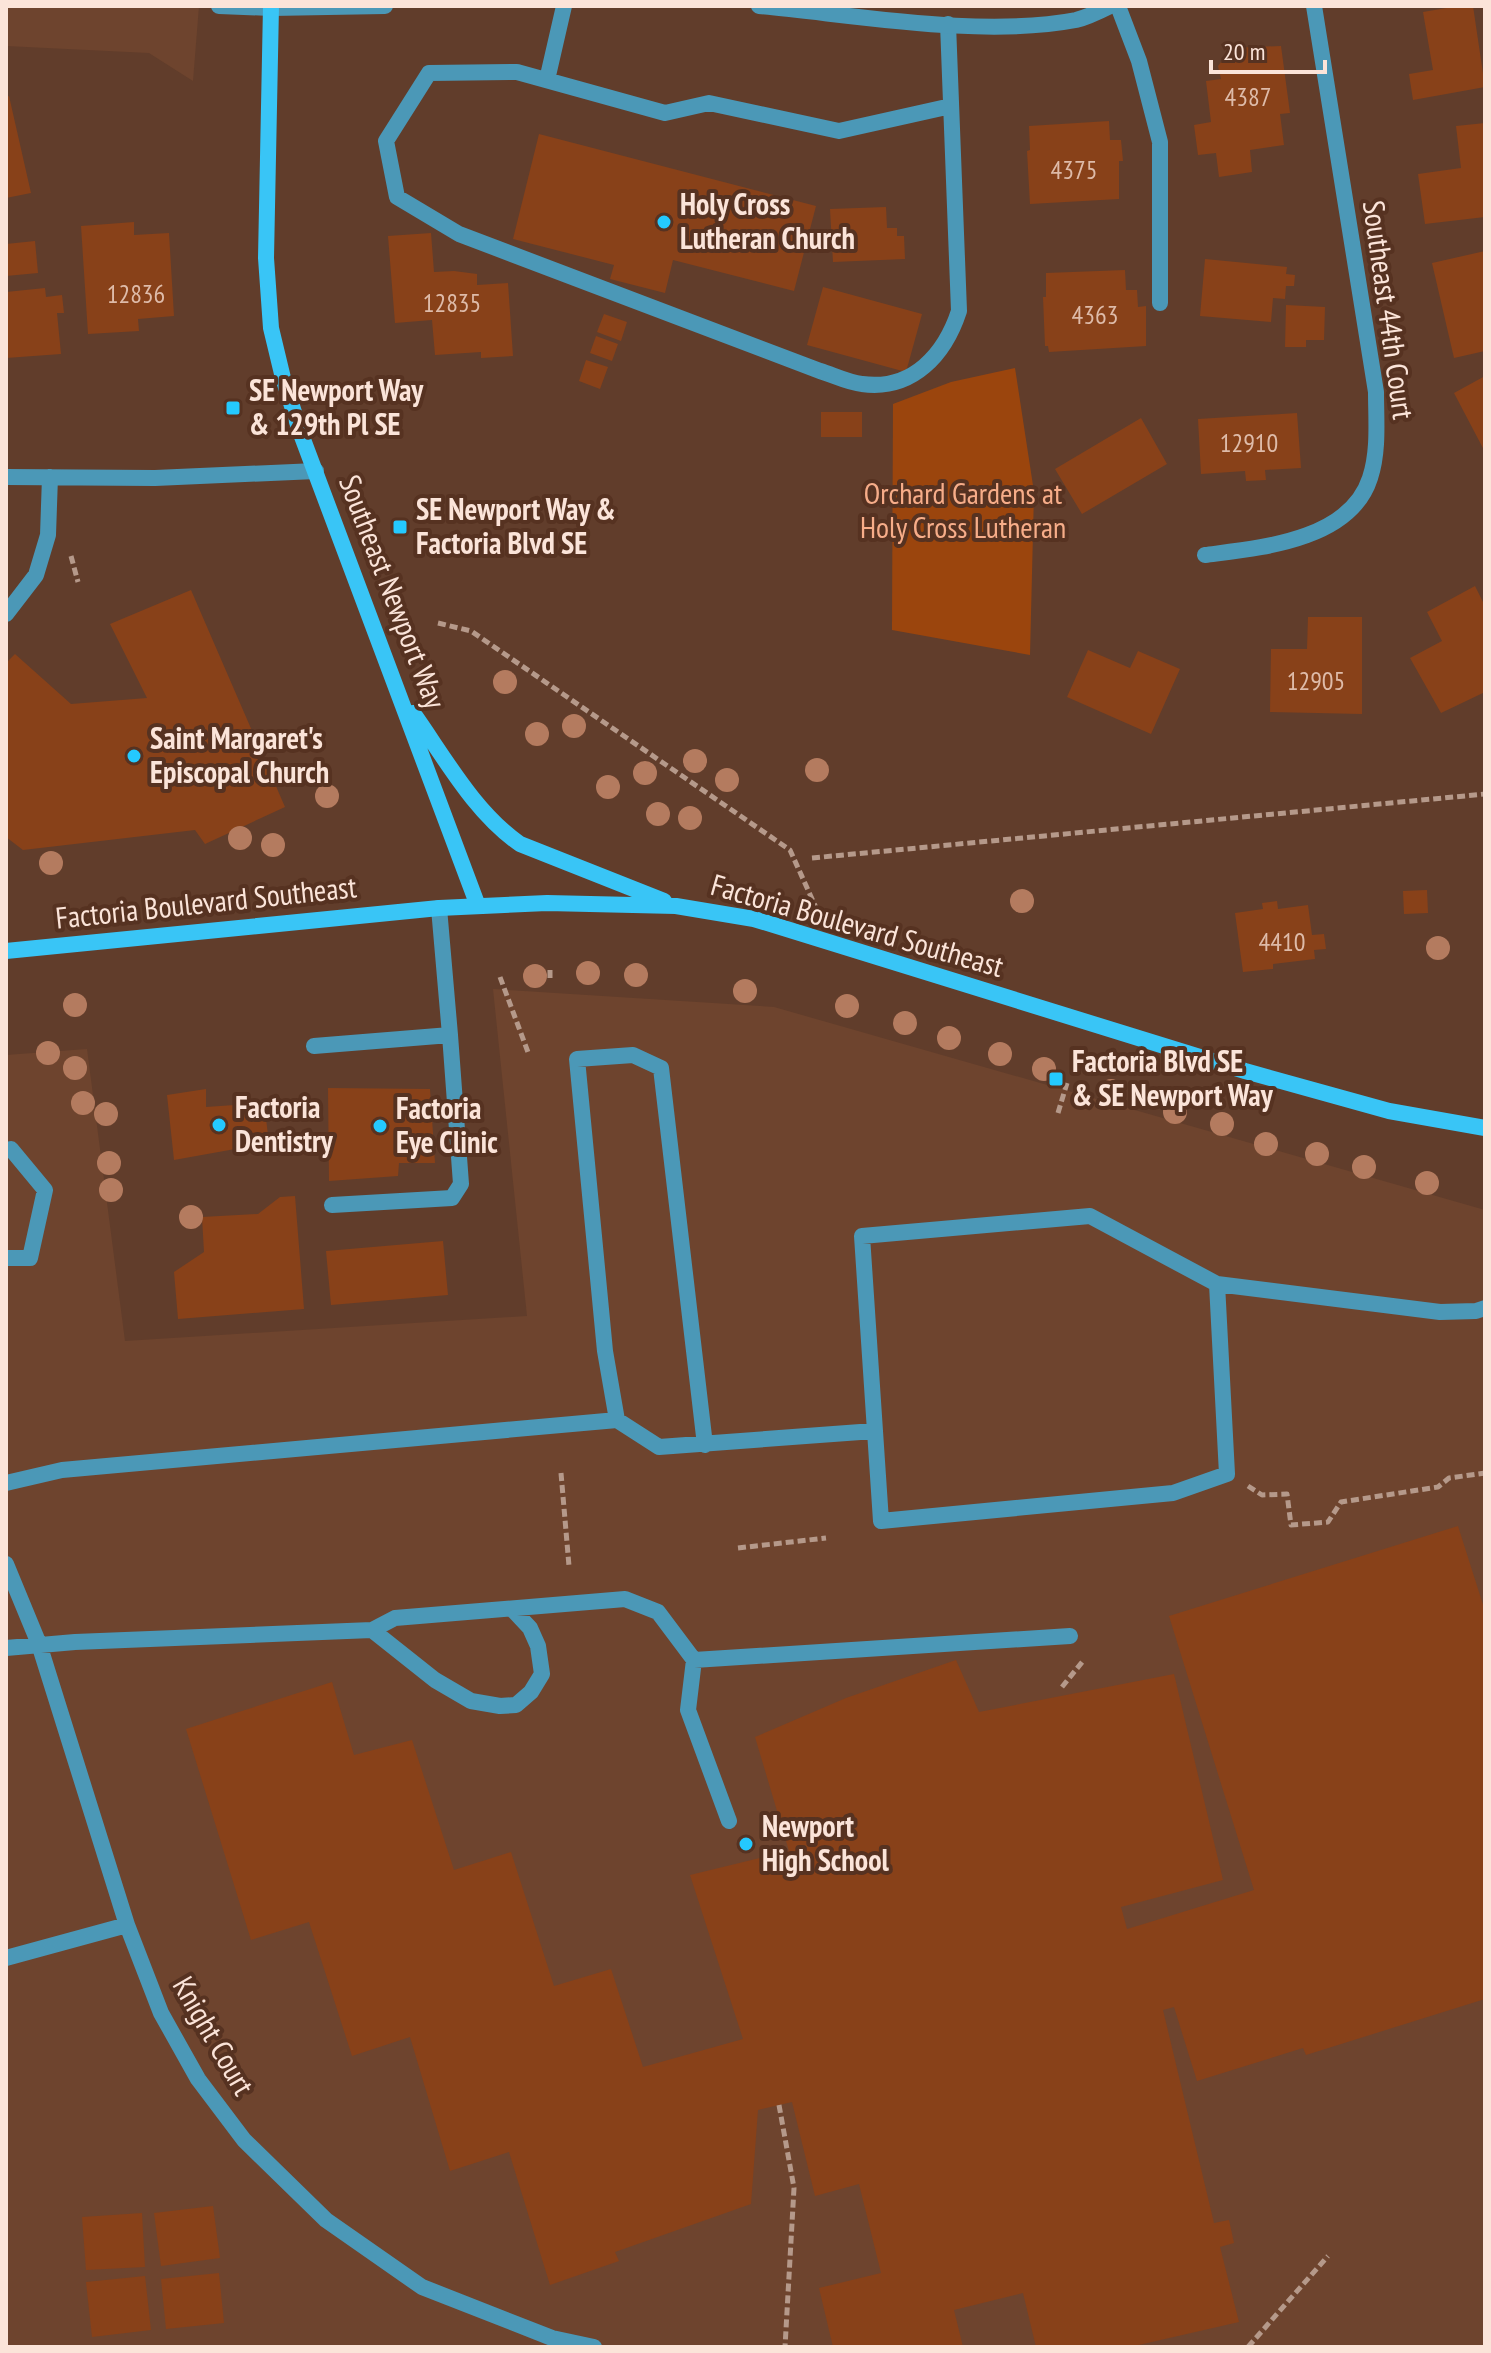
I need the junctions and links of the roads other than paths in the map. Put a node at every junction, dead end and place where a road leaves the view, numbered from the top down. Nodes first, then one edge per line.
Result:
1 (219, 6) edge
2 (385, 6) edge
3 (564, 6) edge
4 (759, 6) edge
5 (1110, 6) edge
6 (1118, 6) edge
7 (1314, 6) edge
8 (271, 7) edge
9 (783, 7) edge
10 (948, 24) junction
11 (547, 80) junction
12 (951, 106) junction
13 (1160, 303) dead end
14 (316, 471) junction
15 (6, 477) edge
16 (50, 477) junction
17 (1205, 555) dead end
18 (6, 614) edge
19 (400, 695) junction
20 (478, 906) junction
21 (676, 906) junction
22 (439, 908) junction
23 (6, 951) edge
24 (450, 1035) junction
25 (314, 1046) dead end
26 (1485, 1128) edge
27 (6, 1150) edge
28 (332, 1205) dead end
29 (6, 1258) edge
30 (1217, 1284) junction
31 (1485, 1308) edge
32 (617, 1420) junction
33 (874, 1431) junction
34 (705, 1445) junction
35 (6, 1483) edge
36 (6, 1564) edge
37 (513, 1610) junction
38 (372, 1630) junction
39 (1070, 1636) dead end
40 (39, 1644) junction
41 (6, 1648) edge
42 (694, 1660) junction
43 (729, 1821) dead end
44 (127, 1925) junction
45 (6, 1958) edge
46 (594, 2347) edge

1 - 8 street
2 - 8 street
3 - 11 street
4 - 9 street
5 - 10 street
6 - 13 street
7 - 17 street, Southeast 44th Court
8 - 14 main road, Southeast Newport Way
9 - 10 street
10 - 12 street
11 - 12 street
11 - 12 street
14 - 16 street
14 - 19 main road, Southeast Newport Way
15 - 16 street
16 - 18 street
19 - 20 main road, Southeast Newport Way
19 - 21 main road
20 - 21 main road, Factoria Boulevard Southeast
20 - 22 main road, Factoria Boulevard Southeast
21 - 26 main road, Factoria Boulevard Southeast
22 - 23 main road, Factoria Boulevard Southeast
22 - 24 street
24 - 25 street
24 - 28 street
27 - 29 street
30 - 31 street
30 - 33 street
30 - 33 street
32 - 34 street
32 - 34 street
32 - 35 street
33 - 34 street
36 - 40 street, Knight Court
37 - 38 street
37 - 38 street
37 - 42 street
38 - 40 street
39 - 42 street
40 - 41 street
40 - 44 street, Knight Court
42 - 43 street
44 - 45 street
44 - 46 street, Knight Court

